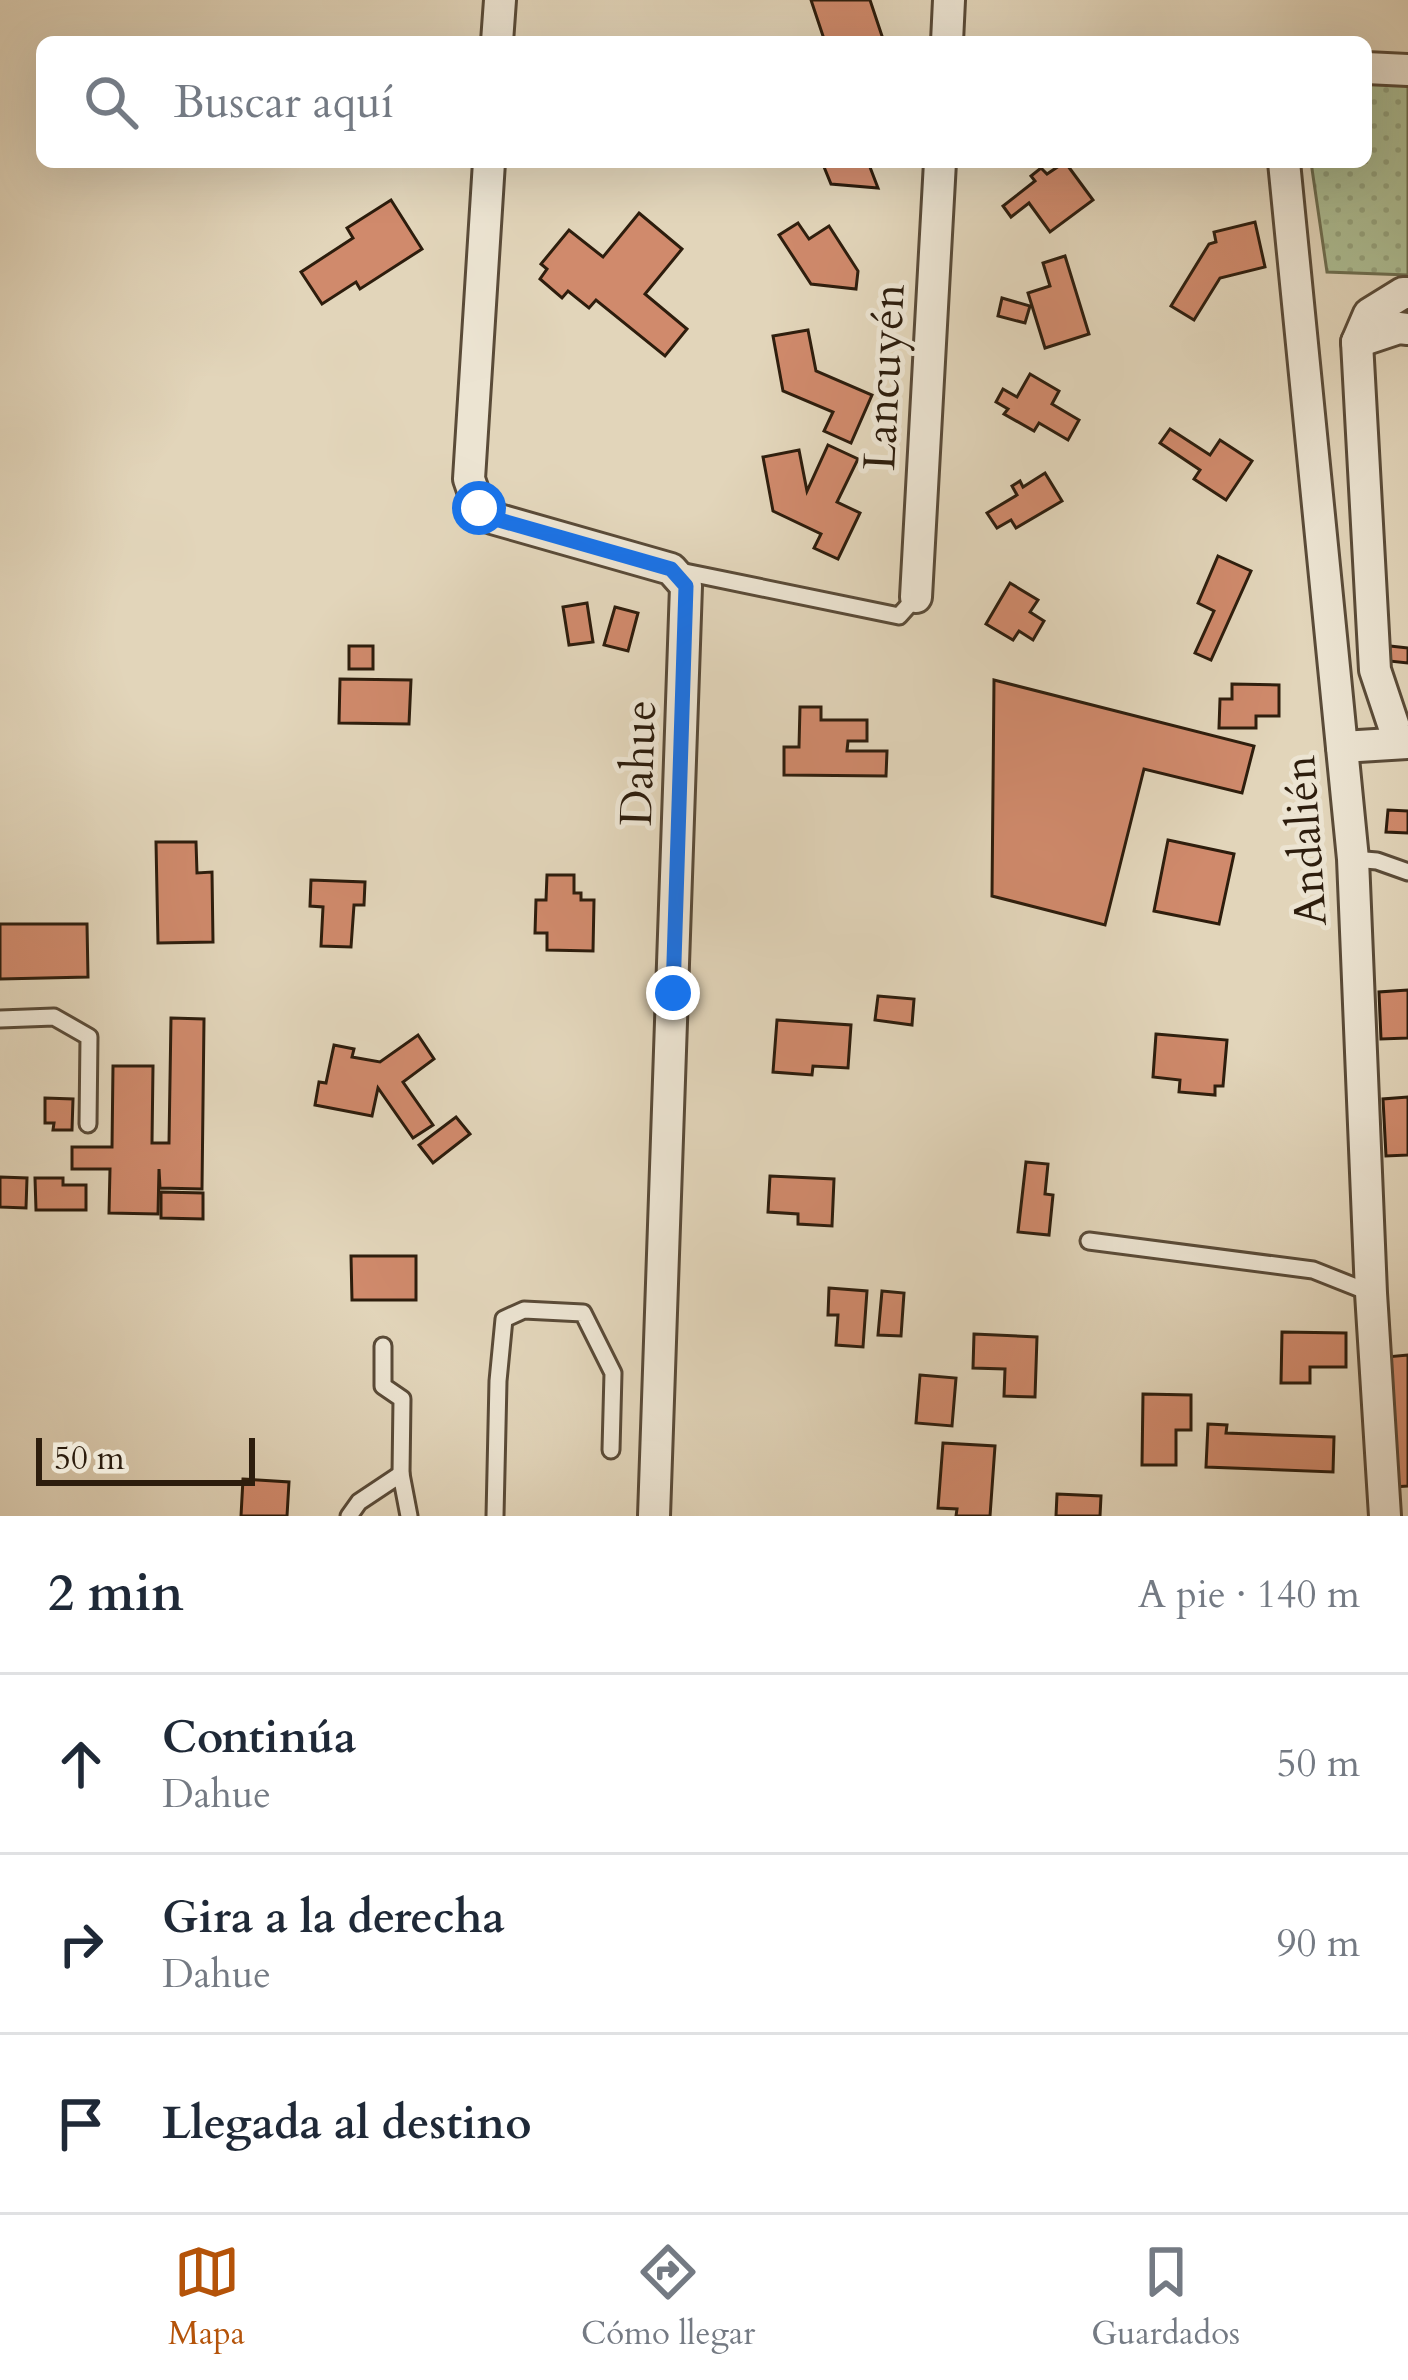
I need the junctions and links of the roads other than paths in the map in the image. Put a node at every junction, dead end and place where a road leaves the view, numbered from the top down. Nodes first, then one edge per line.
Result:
1 (500, 0) edge
2 (950, 0) edge
3 (497, 36) edge
4 (947, 36) edge
5 (1372, 68) edge
6 (1408, 70) edge
7 (489, 168) edge
8 (940, 168) edge
9 (1285, 168) edge
10 (1408, 293) edge
11 (1408, 329) edge
12 (1357, 342) junction
13 (671, 569) junction
14 (916, 597) joint
15 (1408, 742) edge
16 (1342, 747) junction
17 (1353, 859) junction
18 (1408, 872) edge
19 (0, 1019) edge
20 (88, 1124) dead end
21 (1089, 1241) dead end
22 (1370, 1293) junction
23 (383, 1346) dead end
24 (611, 1450) dead end
25 (400, 1474) junction
26 (1389, 1502) edge
27 (349, 1516) edge
28 (409, 1516) edge
29 (495, 1516) edge
30 (654, 1516) edge

1 - 3 street
2 - 4 street
5 - 6 street
7 - 13 street
8 - 14 street, Lancuyén
9 - 16 street, Andalién
10 - 12 street
11 - 12 street
12 - 15 street
13 - 14 lane
13 - 30 street, Dahue
15 - 16 street
16 - 17 street, Andalién
17 - 18 lane
17 - 22 street, Andalién
19 - 20 lane
21 - 22 lane
22 - 26 street, Andalién
23 - 25 lane
24 - 29 lane
25 - 27 lane
25 - 28 lane

